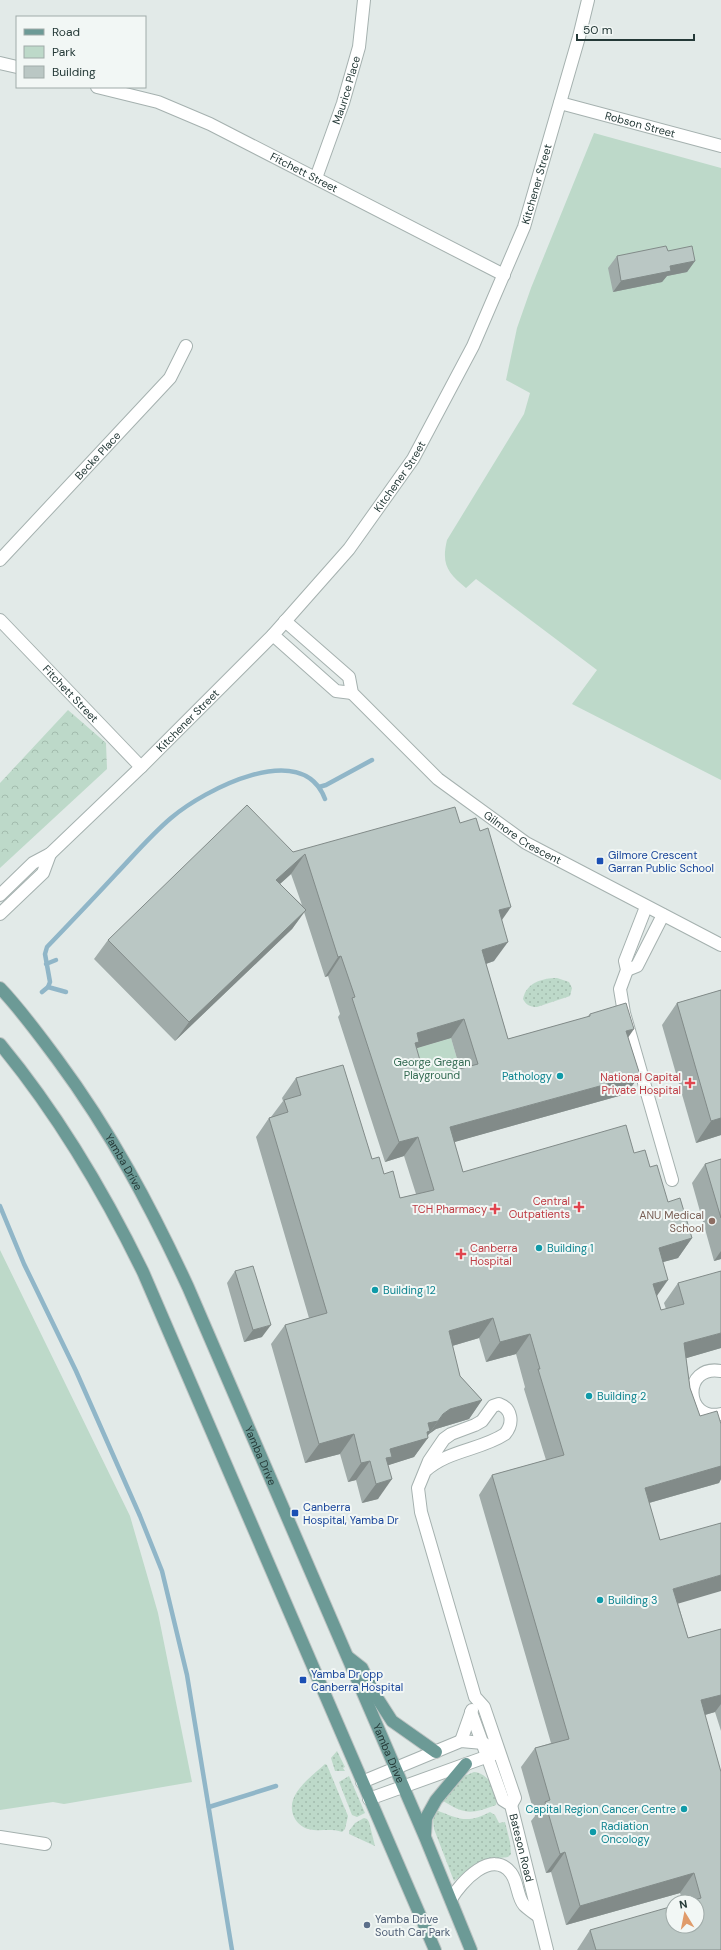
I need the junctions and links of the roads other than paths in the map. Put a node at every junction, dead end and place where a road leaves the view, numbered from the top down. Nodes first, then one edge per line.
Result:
1 (364, 0) edge
2 (588, 0) edge
3 (0, 63) edge
4 (16, 67) edge
5 (101, 88) edge
6 (560, 103) junction
7 (721, 146) edge
8 (316, 178) junction
9 (504, 275) junction
10 (186, 346) dead end
11 (0, 560) edge
12 (0, 620) edge
13 (285, 621) junction
14 (273, 635) junction
15 (352, 693) junction
16 (141, 767) junction
17 (50, 854) junction
18 (0, 895) edge
19 (646, 907) junction
20 (0, 914) edge
21 (663, 915) junction
22 (721, 945) edge
23 (628, 970) junction
24 (1, 988) edge
25 (0, 1044) edge
26 (672, 1180) dead end
27 (721, 1370) edge
28 (720, 1414) edge
29 (426, 1470) junction
30 (347, 1657) junction
31 (475, 1697) junction
32 (471, 1712) junction
33 (460, 1741) junction
34 (483, 1743) junction
35 (436, 1752) junction
36 (499, 1752) junction
37 (487, 1756) junction
38 (466, 1764) junction
39 (394, 1768) junction
40 (362, 1782) junction
41 (402, 1787) junction
42 (369, 1799) junction
43 (511, 1805) junction
44 (0, 1837) edge
45 (425, 1837) junction
46 (45, 1844) dead end
47 (451, 1899) junction
48 (538, 1916) junction
49 (434, 1950) edge
50 (471, 1950) edge
51 (547, 1950) edge

1 - 8 street, Maurice Place
2 - 6 street, Kitchener Street
3 - 4 street
5 - 8 street, Fitchett Street
6 - 7 street, Robson Street
6 - 9 street, Kitchener Street
8 - 9 street, Fitchett Street
9 - 13 street, Kitchener Street
10 - 11 street, Becke Place
12 - 16 street, Fitchett Street
13 - 14 street, Kitchener Street
13 - 15 street, Gilmore Crescent
14 - 15 street
14 - 16 street, Kitchener Street
15 - 19 street, Gilmore Crescent
16 - 17 street, Kitchener Street
17 - 18 street, Kitchener Street
17 - 20 street, Kitchener Street
19 - 21 street, Gilmore Crescent
19 - 23 street
21 - 22 street, Gilmore Crescent
21 - 23 street
23 - 26 street
24 - 30 main road, Yamba Drive
25 - 40 main road
27 - 28 street
29 - 29 street
29 - 31 street
30 - 35 main road
30 - 39 main road, Yamba Drive
31 - 32 street
31 - 36 street
32 - 33 street
32 - 34 street, Bateson Road
33 - 34 street
33 - 35 street
34 - 36 street
34 - 37 street, Bateson Road
35 - 39 street
36 - 37 street
36 - 43 street
37 - 38 street
37 - 43 street, Bateson Road
38 - 41 street
38 - 45 main road
39 - 40 street
39 - 41 main road, Yamba Drive
40 - 42 main road
41 - 42 street
41 - 45 main road, Yamba Drive
42 - 49 main road
43 - 48 street, Bateson Road
44 - 46 street
45 - 47 main road, Yamba Drive
47 - 48 street
47 - 50 main road, Yamba Drive
48 - 51 street, Bateson Road

